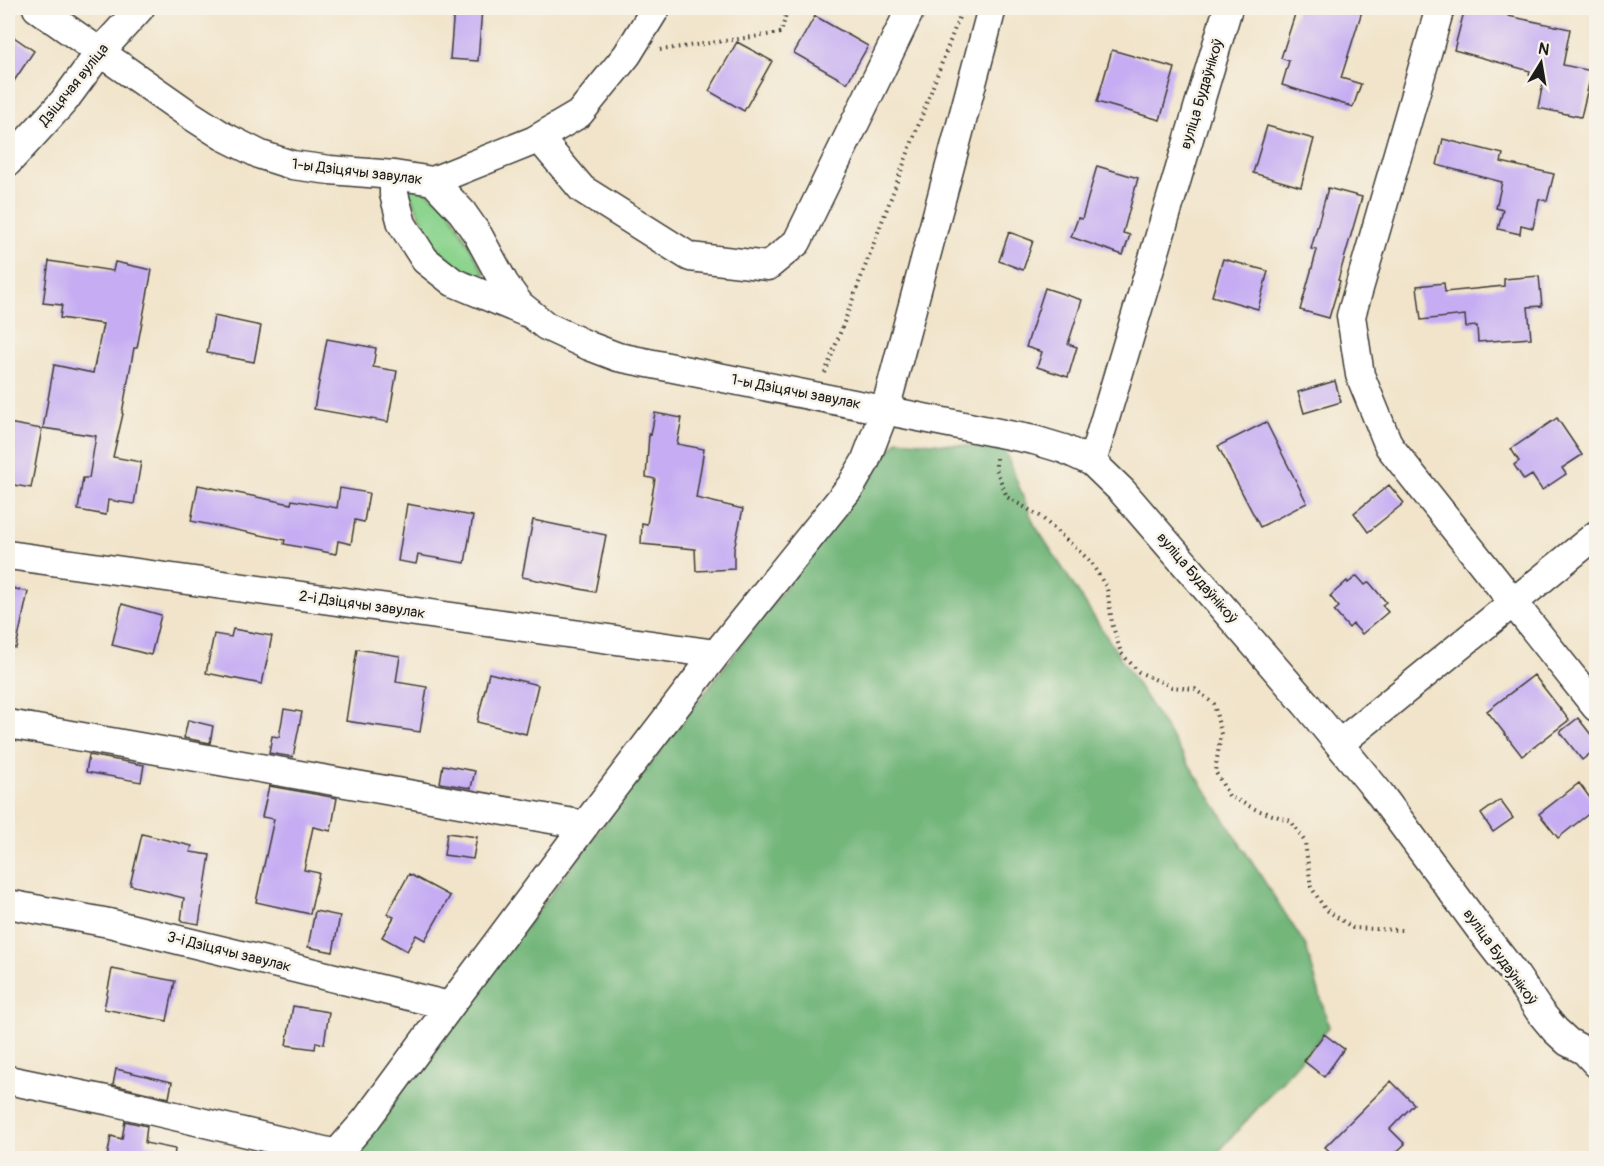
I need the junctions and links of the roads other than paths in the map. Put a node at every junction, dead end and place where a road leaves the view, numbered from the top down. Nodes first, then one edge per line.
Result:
1 (37, 8) edge
2 (140, 8) edge
3 (656, 8) edge
4 (911, 8) edge
5 (992, 8) edge
6 (1228, 8) edge
7 (1440, 8) edge
8 (100, 52) junction
9 (539, 138) junction
10 (8, 162) edge
11 (394, 175) junction
12 (433, 181) junction
13 (532, 315) junction
14 (885, 410) junction
15 (1092, 462) junction
16 (1596, 535) edge
17 (8, 555) edge
18 (1513, 602) junction
19 (716, 654) junction
20 (1596, 707) edge
21 (8, 724) edge
22 (1339, 744) junction
23 (585, 825) junction
24 (8, 904) edge
25 (450, 1006) junction
26 (1596, 1063) edge
27 (8, 1080) edge
28 (335, 1156) edge

1 - 8 street, 1-ы Дзіцячы завулак
2 - 8 street, Дзіцячая вуліца
3 - 9 street
4 - 9 street
5 - 14 street
6 - 15 street, вуліца Будаўнікоў
7 - 18 street
8 - 10 street, Дзіцячая вуліца
8 - 11 street, 1-ы Дзіцячы завулак
9 - 12 street
11 - 12 street, 1-ы Дзіцячы завулак
11 - 13 street
12 - 13 street, 1-ы Дзіцячы завулак
13 - 14 street, 1-ы Дзіцячы завулак
14 - 15 street, 1-ы Дзіцячы завулак
14 - 19 street
15 - 22 street, вуліца Будаўнікоў
16 - 18 street
17 - 19 street, 2-і Дзіцячы завулак
18 - 20 street
18 - 22 street
19 - 23 street
21 - 23 street
22 - 26 street, вуліца Будаўнікоў
23 - 25 street
24 - 25 street, 3-і Дзіцячы завулак
25 - 28 street
27 - 28 street

